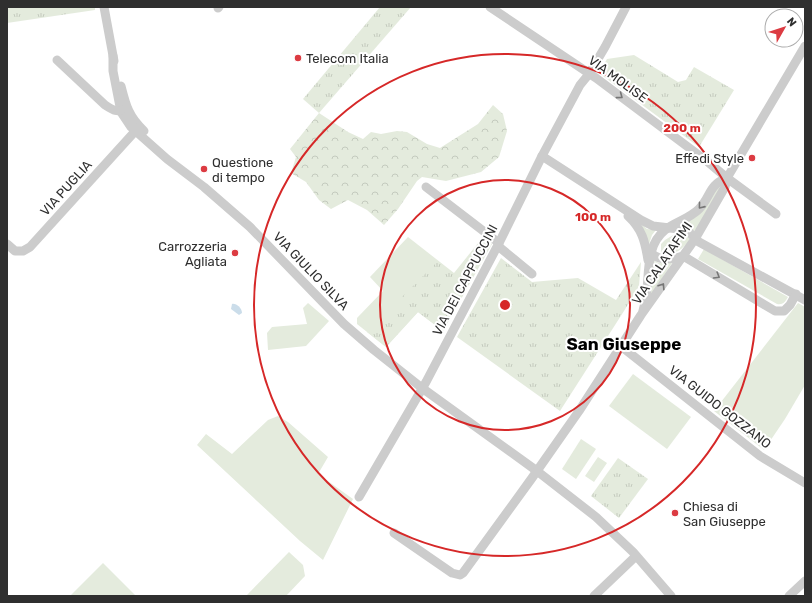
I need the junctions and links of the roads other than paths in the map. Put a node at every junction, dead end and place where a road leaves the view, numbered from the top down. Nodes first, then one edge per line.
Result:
1 (104, 7) edge
2 (490, 7) edge
3 (626, 7) edge
4 (805, 46) edge
5 (57, 60) dead end
6 (589, 74) junction
7 (124, 110) junction
8 (137, 129) junction
9 (542, 156) junction
10 (727, 178) junction
11 (426, 186) dead end
12 (617, 205) junction
13 (776, 214) dead end
14 (668, 228) junction
15 (695, 239) junction
16 (7, 244) edge
17 (498, 245) junction
18 (649, 254) junction
19 (683, 256) junction
20 (532, 274) dead end
21 (796, 294) junction
22 (805, 300) edge
23 (640, 319) junction
24 (622, 347) junction
25 (422, 388) junction
26 (537, 471) junction
27 (805, 483) edge
28 (360, 497) dead end
29 (394, 533) dead end
30 (636, 556) junction
31 (805, 581) edge
32 (594, 596) edge
33 (671, 596) edge
34 (789, 596) edge

1 - 7 street
2 - 6 street, VIA MOLISE
3 - 6 street, VIA DEI CAPPUCCINI
4 - 10 street, VIA CALATAFIMI
5 - 7 street, VIA GIULIO SILVA
6 - 9 street, VIA DEI CAPPUCCINI
6 -> 10 street, VIA MOLISE
7 - 8 street, VIA GIULIO SILVA
8 - 16 street, VIA PUGLIA
8 - 25 street, VIA GIULIO SILVA
9 - 12 street
9 - 17 street, VIA DEI CAPPUCCINI
10 - 13 street, VIA MOLISE
10 -> 14 street, VIA CALATAFIMI
10 - 15 street, VIA CALATAFIMI
11 - 17 street
12 - 14 street
12 - 18 street
14 - 15 street
14 - 18 street, VIA CALATAFIMI
15 - 19 street, VIA CALATAFIMI
15 - 21 street
17 - 20 street
17 - 25 street, VIA DEI CAPPUCCINI
18 - 19 street
18 - 23 street, VIA CALATAFIMI
19 -> 21 street
23 -> 19 street, VIA CALATAFIMI
21 - 22 street
23 - 24 street, VIA CALATAFIMI
24 - 26 street, VIA CALATAFIMI
24 - 27 street, VIA GUIDO GOZZANO
25 - 26 street, VIA GIULIO SILVA
25 - 28 street, VIA DEI CAPPUCCINI
26 - 29 street, VIA CALATAFIMI
26 - 30 street, VIA GIULIO SILVA
30 - 32 street
30 - 33 street, VIA GIULIO SILVA
31 - 34 street

